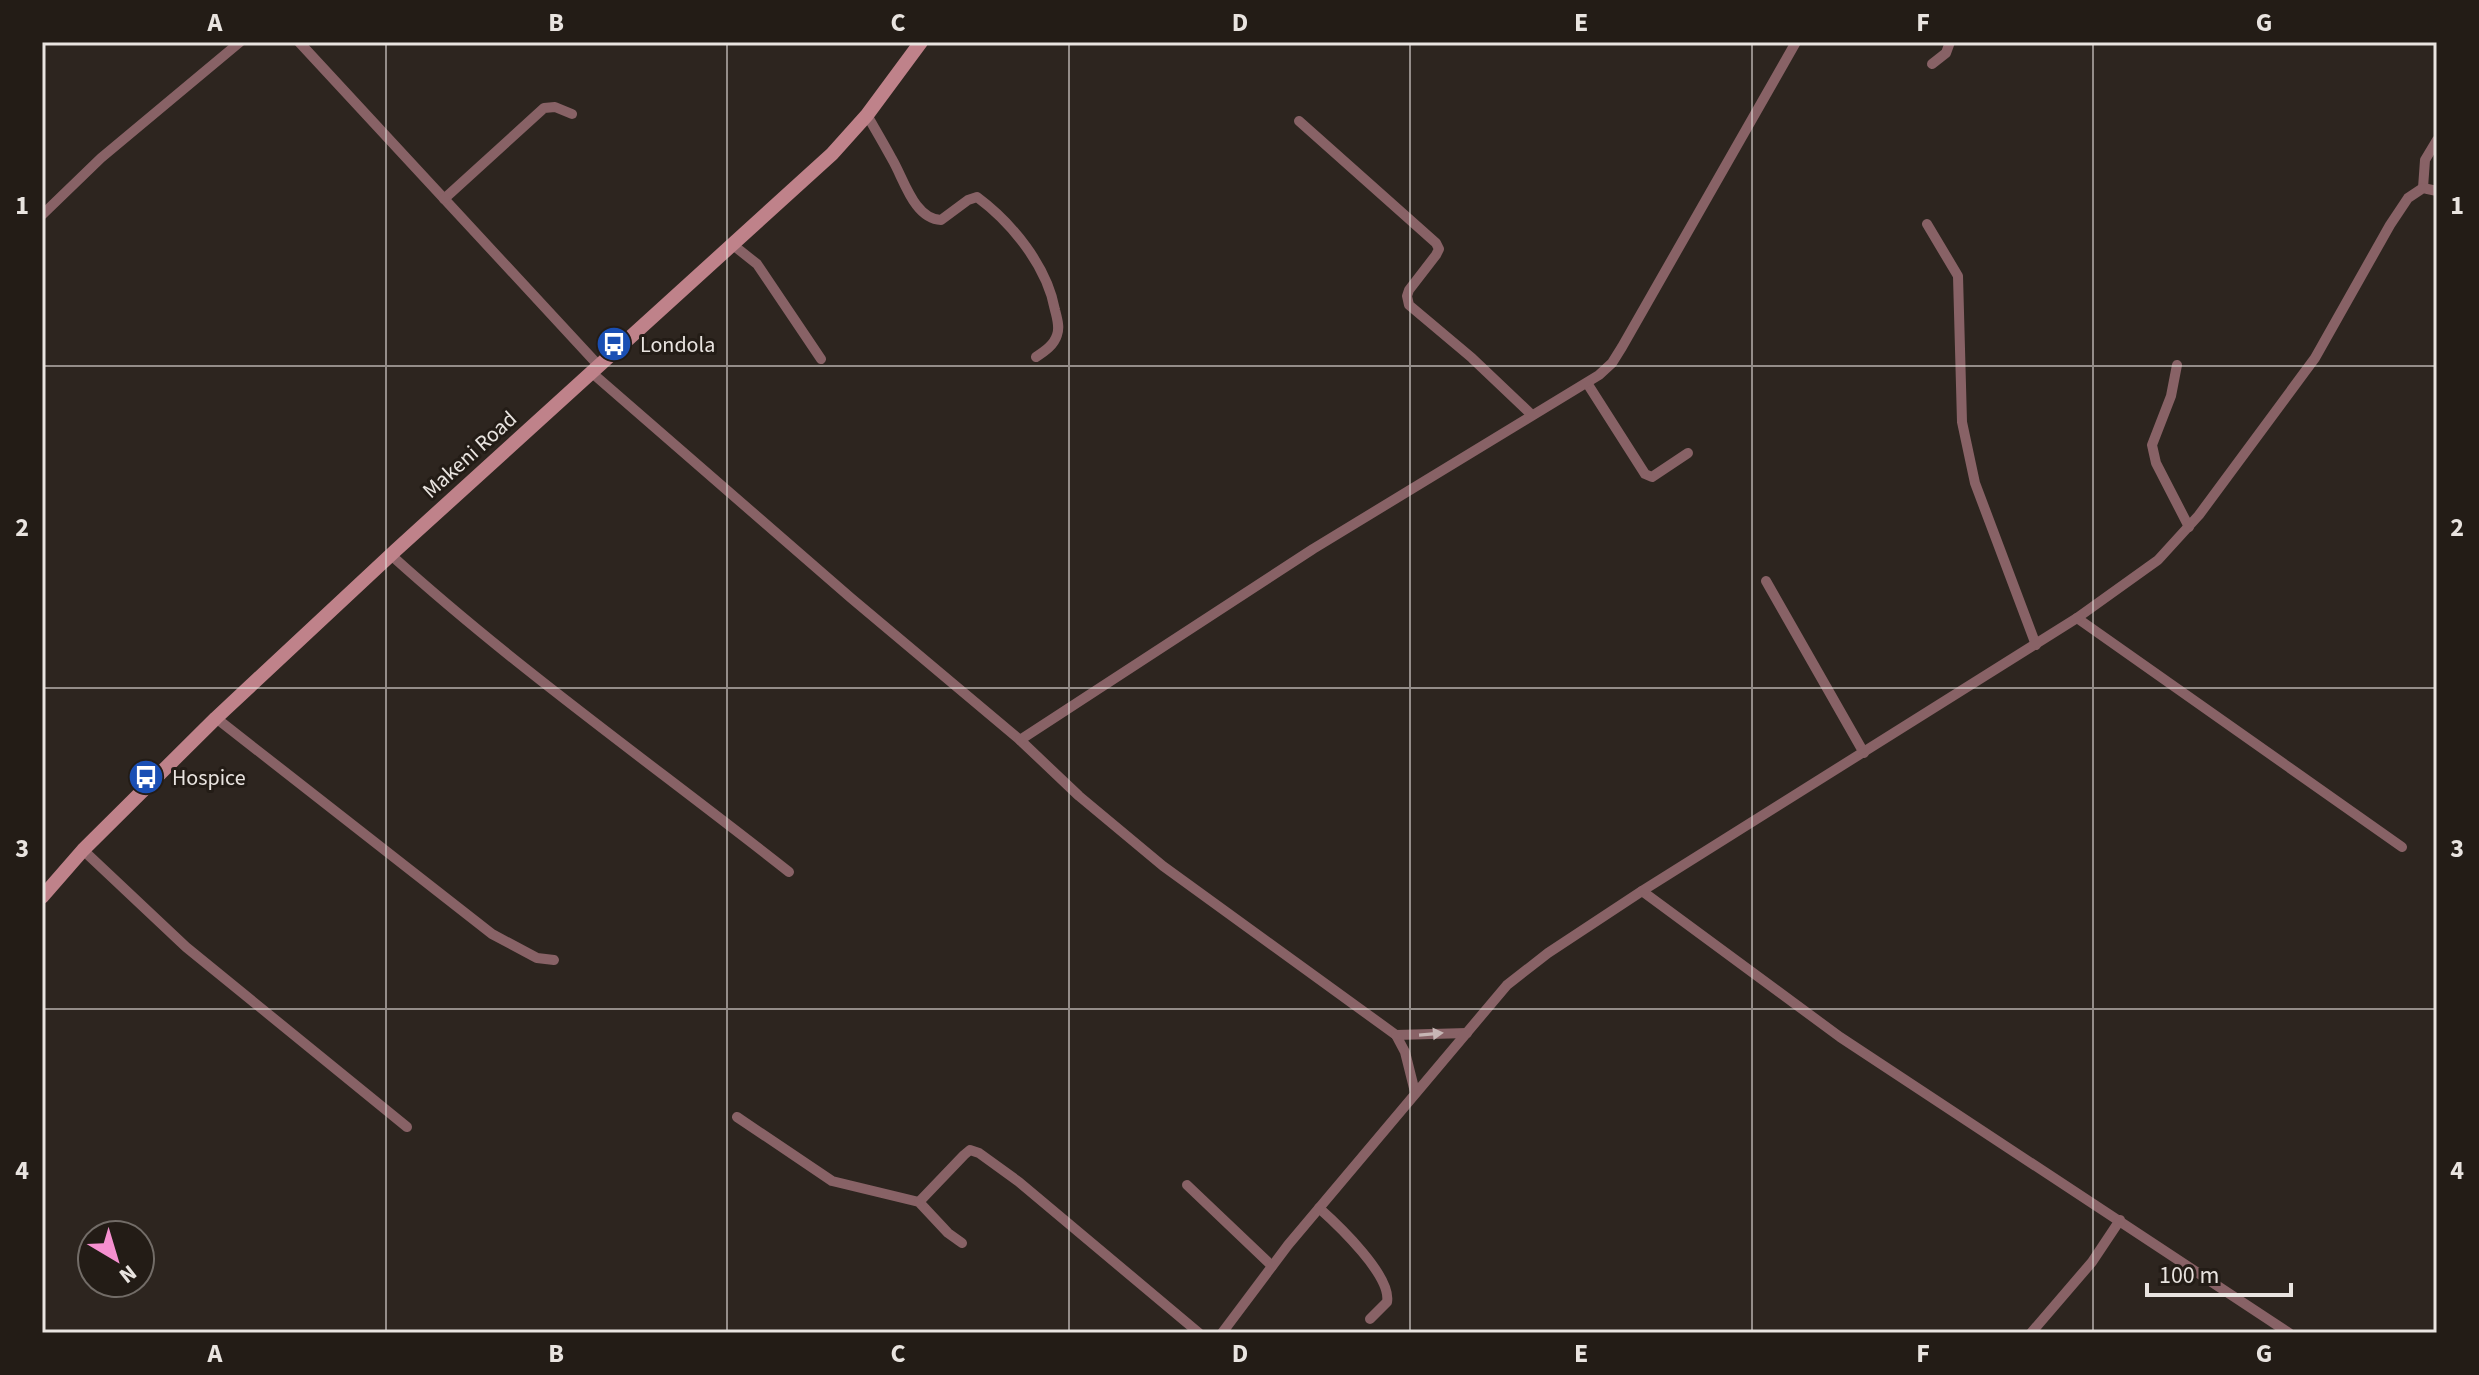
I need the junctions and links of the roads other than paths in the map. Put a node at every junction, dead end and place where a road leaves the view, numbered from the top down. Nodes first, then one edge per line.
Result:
1 (240, 42) edge
2 (299, 42) edge
3 (921, 42) edge
4 (1796, 42) edge
5 (1950, 42) edge
6 (1932, 64) dead end
7 (572, 114) dead end
8 (867, 115) junction
9 (1299, 121) dead end
10 (2437, 140) edge
11 (2423, 188) junction
12 (2437, 191) edge
13 (444, 199) junction
14 (42, 215) edge
15 (1927, 224) dead end
16 (733, 245) junction
17 (1036, 357) dead end
18 (821, 359) dead end
19 (2177, 365) dead end
20 (595, 369) junction
21 (1587, 383) junction
22 (1532, 415) junction
23 (1688, 453) dead end
24 (2189, 527) junction
25 (391, 555) junction
26 (1766, 581) dead end
27 (2077, 618) junction
28 (2036, 645) junction
29 (216, 718) junction
30 (1020, 740) junction
31 (1864, 753) junction
32 (2402, 847) dead end
33 (83, 850) junction
34 (789, 872) dead end
35 (1642, 891) junction
36 (42, 897) edge
37 (554, 960) dead end
38 (1467, 1033) junction
39 (1396, 1035) junction
40 (1415, 1092) junction
41 (737, 1117) dead end
42 (407, 1127) dead end
43 (1187, 1185) dead end
44 (919, 1202) junction
45 (1319, 1208) junction
46 (2120, 1220) junction
47 (962, 1243) dead end
48 (1272, 1266) junction
49 (1370, 1319) dead end
50 (1199, 1333) edge
51 (1222, 1333) edge
52 (2031, 1333) edge
53 (2289, 1333) edge

1 - 14 street
2 - 13 street
3 - 8 main road, Makeni Road
4 - 21 street
5 - 6 street
7 - 13 street
8 - 16 main road, Makeni Road
8 - 17 street
9 - 22 street
10 - 11 street
11 - 12 street
11 - 24 street
13 - 20 street
15 - 28 street
16 - 18 street
16 - 20 main road, Makeni Road
19 - 24 street
20 - 25 main road, Makeni Road
20 - 30 street
21 - 22 street
21 - 23 street
22 - 30 street
24 - 27 street
25 - 29 main road, Makeni Road
25 - 34 street
26 - 31 street
27 - 28 street
27 - 32 street
28 - 31 street
29 - 33 main road, Makeni Road
29 - 37 street
30 - 39 street
31 - 35 street
33 - 36 main road, Makeni Road
33 - 42 street
35 - 38 street
35 - 46 street
39 -> 38 street
38 - 40 street
39 - 40 street
40 - 45 street
41 - 44 street
43 - 48 street
44 - 47 street
44 - 50 street
45 - 48 street
45 - 49 street
46 - 52 street
46 - 53 street
48 - 51 street

